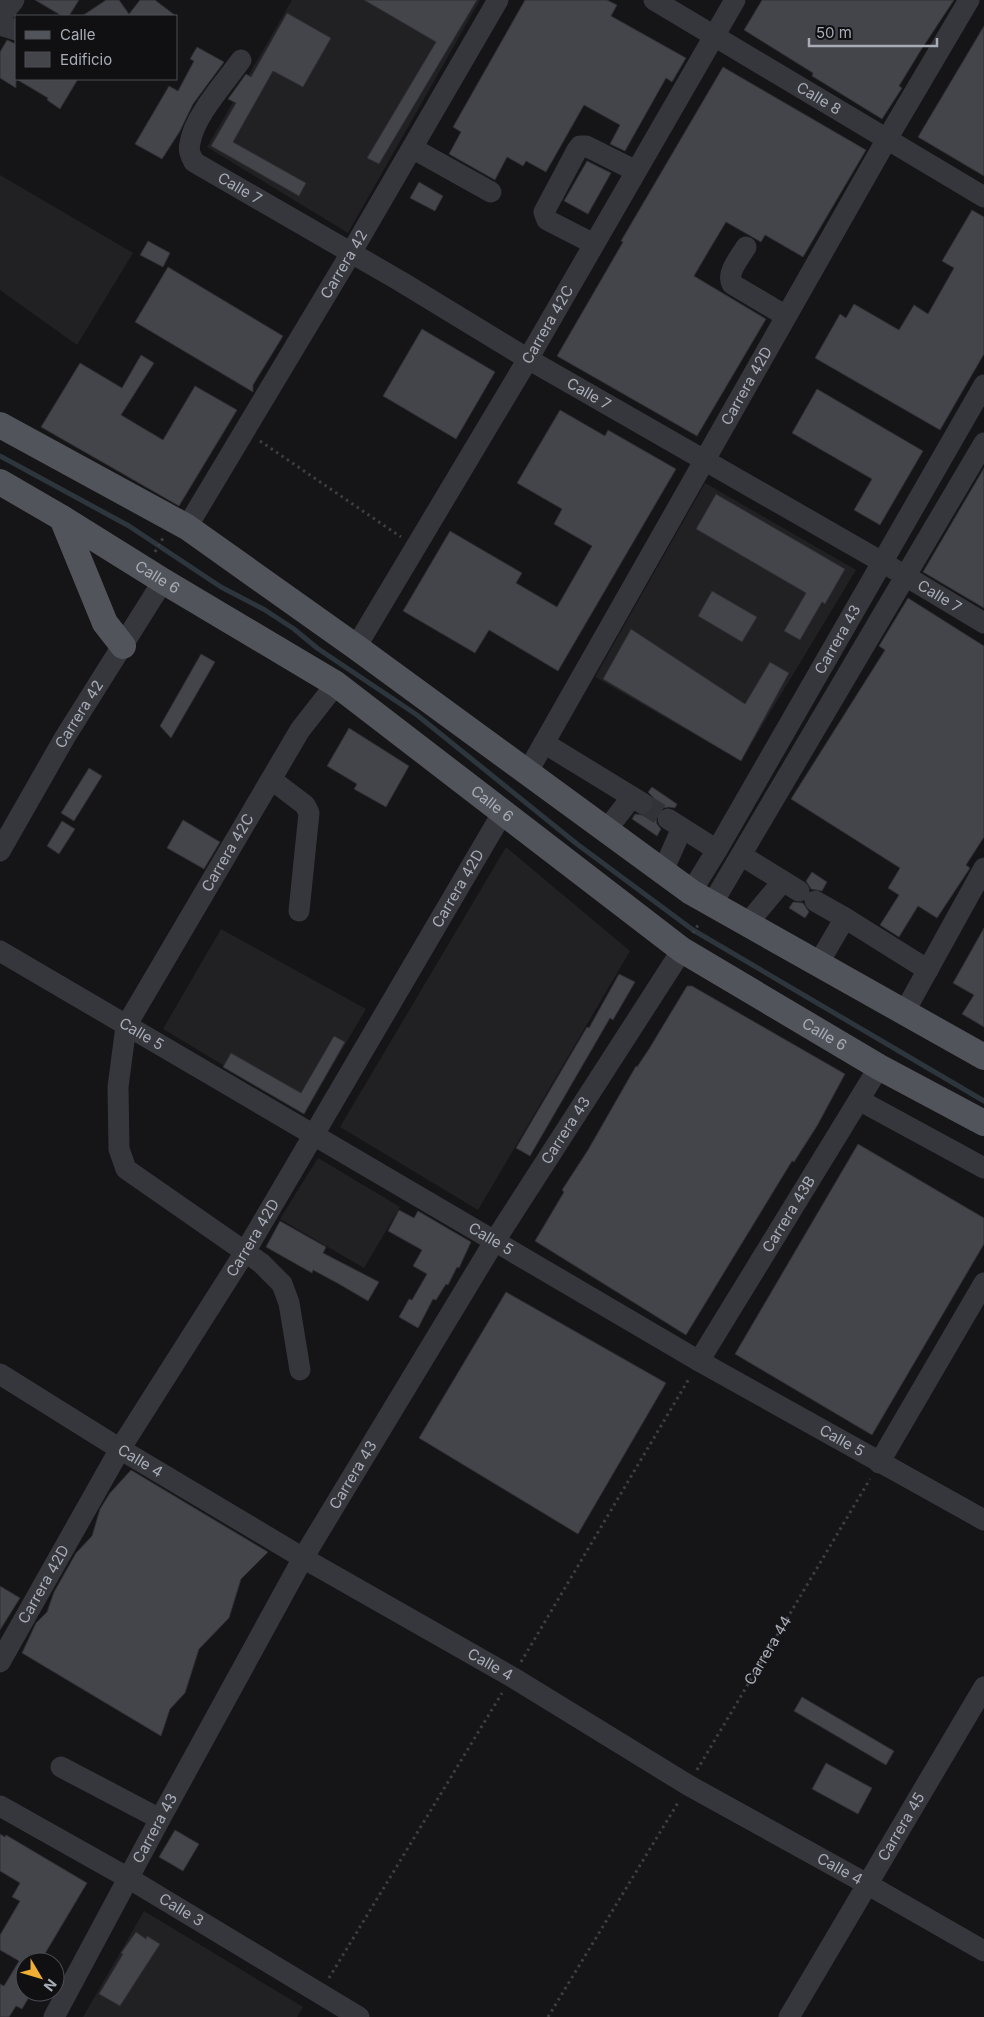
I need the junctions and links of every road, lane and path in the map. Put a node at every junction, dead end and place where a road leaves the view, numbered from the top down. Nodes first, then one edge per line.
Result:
1 (14, 0) edge
2 (498, 0) edge
3 (654, 0) edge
4 (736, 0) edge
5 (969, 0) edge
6 (0, 17) edge
7 (0, 24) edge
8 (15, 30) edge
9 (715, 35) junction
10 (241, 60) dead end
11 (886, 139) junction
12 (412, 148) junction
13 (636, 171) junction
14 (491, 192) dead end
15 (984, 197) edge
16 (594, 244) junction
17 (746, 247) dead end
18 (351, 253) junction
19 (786, 316) junction
20 (528, 359) junction
21 (984, 385) edge
22 (0, 425) edge
23 (245, 430) junction
24 (984, 443) edge
25 (704, 461) junction
26 (0, 482) edge
27 (62, 518) junction
28 (187, 527) junction
29 (163, 537) dead end
30 (416, 547) junction
31 (152, 556) dead end
32 (882, 562) junction
33 (906, 577) junction
34 (163, 581) junction
35 (984, 623) edge
36 (123, 646) junction
37 (356, 647) junction
38 (336, 684) junction
39 (544, 743) junction
40 (527, 772) junction
41 (272, 780) junction
42 (503, 812) junction
43 (607, 829) junction
44 (717, 850) junction
45 (0, 851) edge
46 (741, 855) junction
47 (984, 868) edge
48 (663, 870) junction
49 (799, 891) junction
50 (702, 898) junction
51 (299, 911) dead end
52 (845, 918) junction
53 (747, 924) junction
54 (682, 950) junction
55 (0, 951) edge
56 (818, 964) junction
57 (928, 970) junction
58 (905, 1012) junction
59 (126, 1026) junction
60 (984, 1057) edge
61 (879, 1067) junction
62 (859, 1100) junction
63 (984, 1123) edge
64 (313, 1135) junction
65 (984, 1168) edge
66 (494, 1242) junction
67 (245, 1252) junction
68 (984, 1283) edge
69 (699, 1361) junction
70 (300, 1370) dead end
71 (0, 1374) edge
72 (120, 1449) junction
73 (879, 1463) junction
74 (984, 1520) edge
75 (303, 1558) junction
76 (0, 1662) edge
77 (984, 1687) edge
78 (61, 1767) dead end
79 (688, 1785) junction
80 (0, 1806) edge
81 (160, 1820) junction
82 (130, 1879) junction
83 (867, 1884) junction
84 (984, 1951) edge
85 (54, 2017) edge
86 (359, 2017) edge
87 (548, 2017) edge
88 (788, 2017) edge

1 - 6 street
2 - 12 street, Carrera 42
3 - 9 street, Calle 8
4 - 9 street, Carrera 42C
5 - 11 street, Carrera 42D
7 - 8 street
9 - 11 street, Calle 8
9 - 13 street, Carrera 42C
10 - 18 street, Calle 7
11 - 15 street, Calle 8
11 - 19 street, Carrera 42D
12 - 14 street
12 - 18 street, Carrera 42
13 - 16 street, Carrera 42C
13 - 16 street
16 - 20 street, Carrera 42C
17 - 19 street
18 - 20 street, Calle 7
18 - 23 street, Carrera 42
19 - 25 street, Carrera 42D
20 - 25 street, Calle 7
20 - 30 street, Carrera 42C
21 - 32 street, Carrera 43
22 - 28 main road
23 - 28 street, Carrera 42
23 - 30 path
24 - 33 street, Carrera 43
25 - 32 street, Calle 7
25 - 39 street, Carrera 42D
26 - 27 main road, Calle 6
27 - 34 main road, Calle 6
27 - 36 main road
28 - 37 main road
29 - 31 path
30 - 37 street, Carrera 42C
32 - 33 street, Calle 7
32 - 44 street, Carrera 43
33 - 35 street, Calle 7
33 - 46 street, Carrera 43
34 - 36 street, Carrera 42
34 - 38 main road, Calle 6
36 - 45 street, Carrera 42
37 - 40 main road
38 - 41 street, Carrera 42C
38 - 42 main road, Calle 6
39 - 40 street, Carrera 42D
39 - 43 street
40 - 43 main road
41 - 51 street
41 - 59 street, Carrera 42C
42 - 54 main road, Calle 6
42 - 64 street, Carrera 42D
43 - 48 main road
44 - 48 street
44 - 50 street, Carrera 43
46 - 49 street
46 - 50 street, Carrera 43
47 - 57 street
48 - 50 main road
49 - 52 street
49 - 53 street
50 - 53 main road
52 - 56 street
52 - 57 street
53 - 56 main road
54 - 61 main road, Calle 6
54 - 66 street, Carrera 43
55 - 59 street, Calle 5
56 - 58 main road
57 - 58 street
58 - 60 main road
59 - 64 street, Calle 5
59 - 67 street
61 - 62 street, Carrera 43B
61 - 63 main road, Calle 6
62 - 65 street
62 - 69 street, Carrera 43B
64 - 66 street, Calle 5
64 - 67 street, Carrera 42D
66 - 69 street, Calle 5
66 - 75 street, Carrera 43
67 - 70 street
67 - 72 street, Carrera 42D
68 - 73 street
69 - 73 street, Calle 5
71 - 72 street, Calle 4
72 - 75 street, Calle 4
72 - 76 street, Carrera 42D
73 - 74 street, Calle 5
73 - 79 path, Carrera 44
75 - 79 street, Calle 4
75 - 81 street, Carrera 43
77 - 83 street, Carrera 45
78 - 81 street
79 - 83 street, Calle 4
79 - 87 path, Carrera 44
80 - 82 street, Calle 3
81 - 82 street, Carrera 43
82 - 85 street, Carrera 43
82 - 86 street, Calle 3
83 - 84 street, Calle 4
83 - 88 street, Carrera 45

